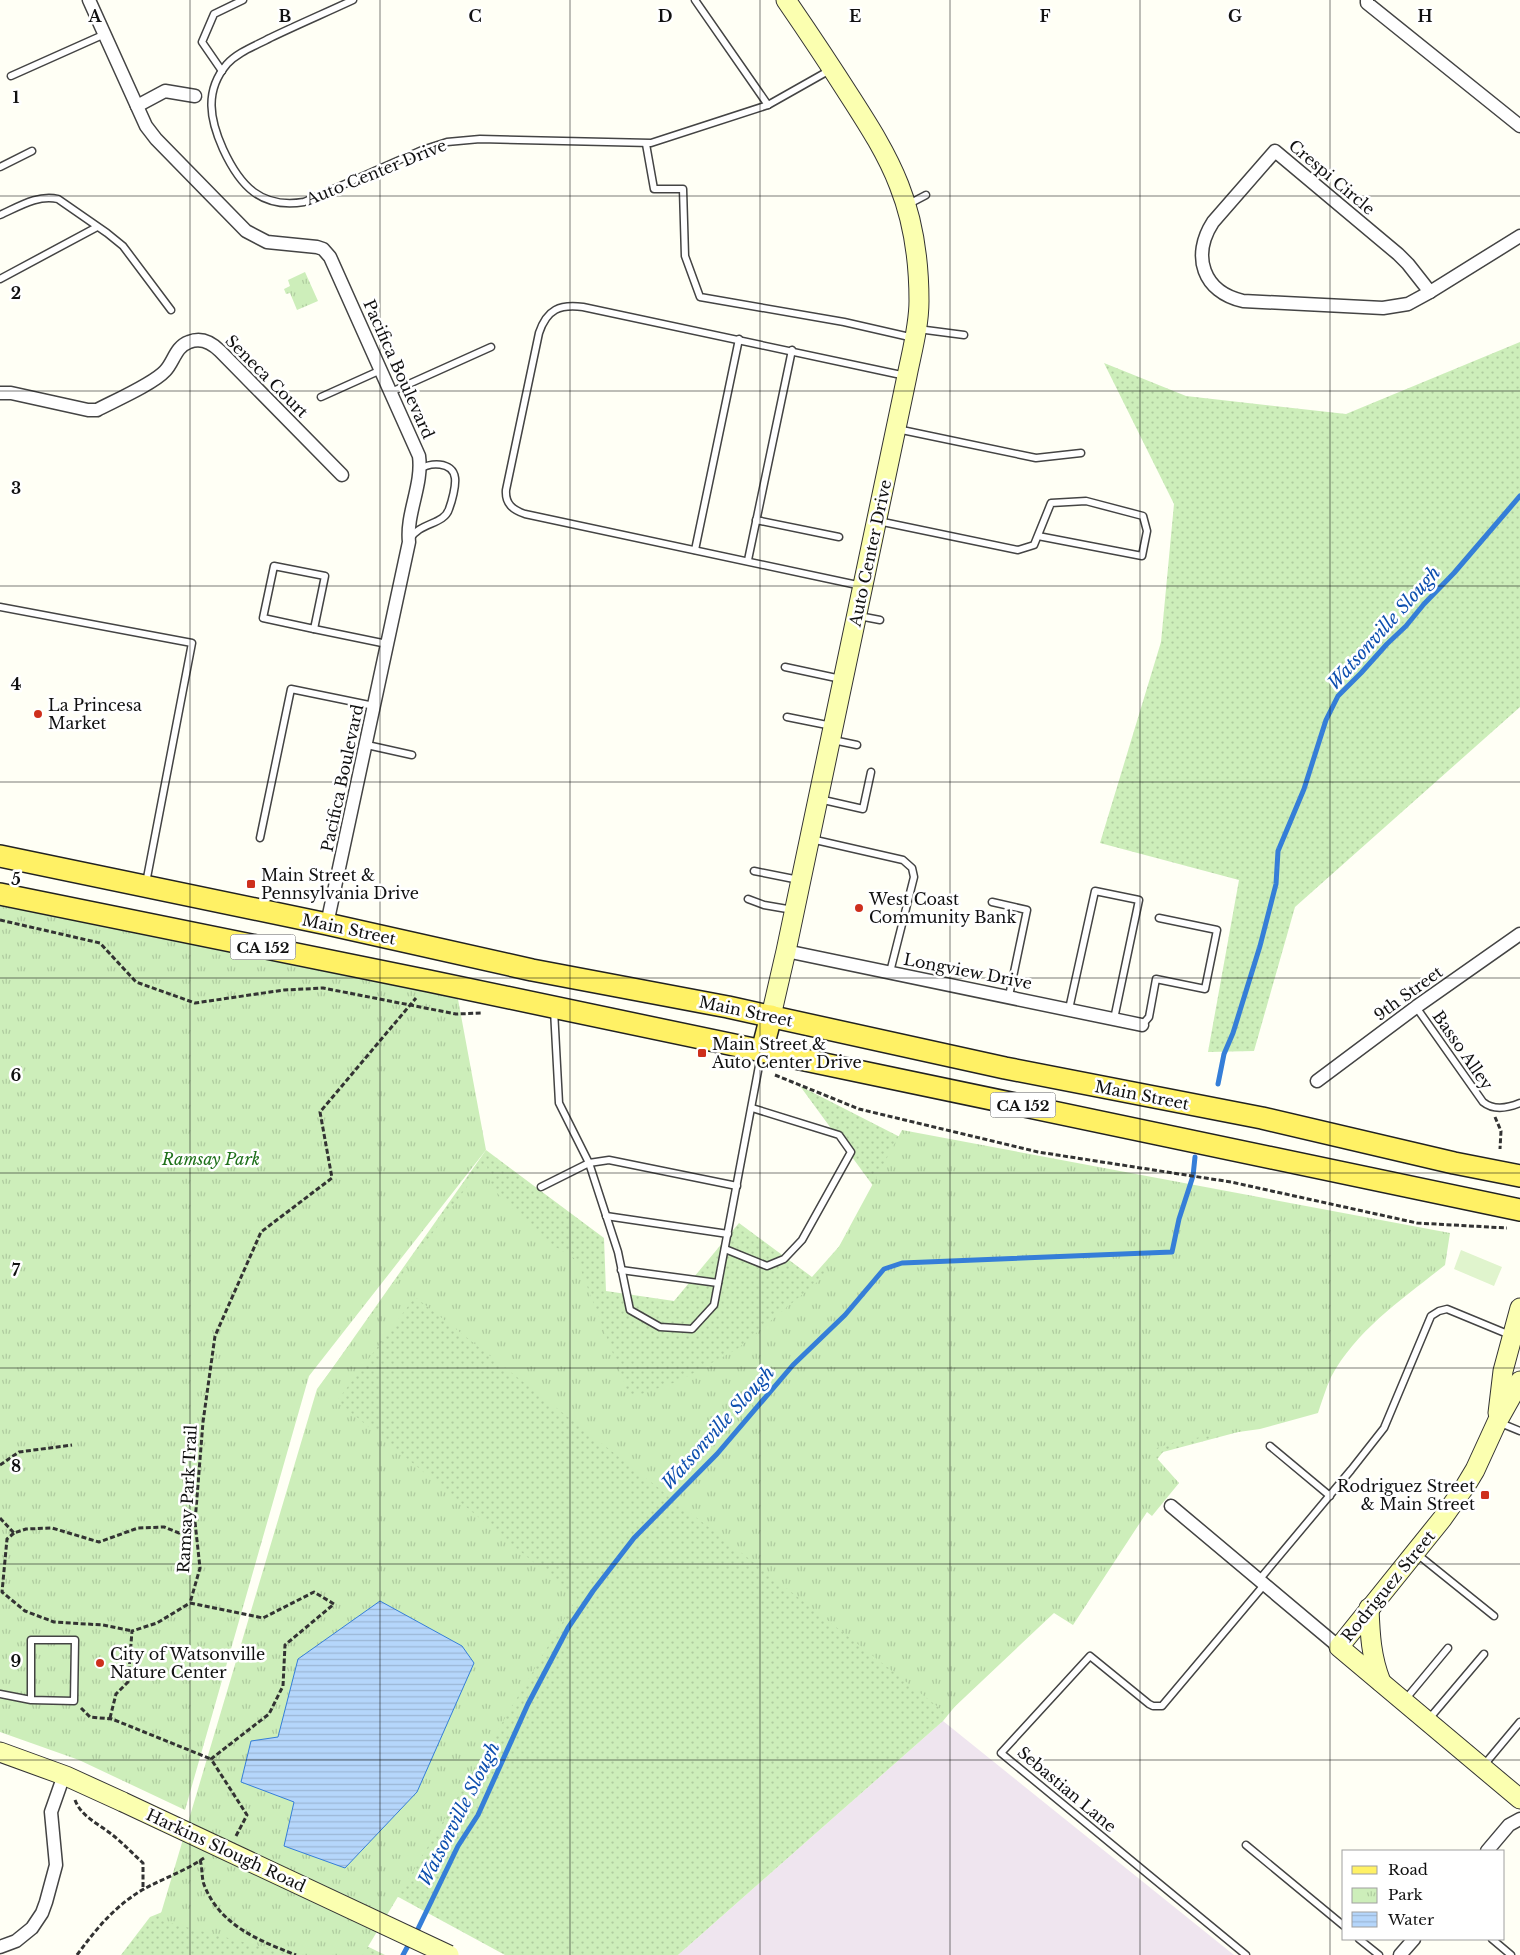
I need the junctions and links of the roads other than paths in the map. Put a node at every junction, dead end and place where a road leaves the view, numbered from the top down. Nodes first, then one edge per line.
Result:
1 (89, 0) edge
2 (243, 0) edge
3 (353, 0) edge
4 (695, 0) edge
5 (786, 0) edge
6 (1367, 0) edge
7 (104, 34) junction
8 (832, 69) junction
9 (222, 71) junction
10 (11, 76) dead end
11 (195, 96) dead end
12 (768, 105) junction
13 (137, 106) junction
14 (1520, 126) edge
15 (646, 144) junction
16 (32, 151) dead end
17 (0, 166) edge
18 (926, 195) dead end
19 (906, 206) junction
20 (0, 215) edge
21 (96, 227) junction
22 (1520, 236) edge
23 (0, 279) edge
24 (1430, 292) junction
25 (171, 310) dead end
26 (916, 333) junction
27 (964, 335) dead end
28 (739, 339) junction
29 (491, 347) dead end
30 (792, 350) junction
31 (381, 370) junction
32 (907, 376) junction
33 (391, 392) junction
34 (0, 393) edge
35 (321, 397) dead end
36 (896, 428) junction
37 (418, 452) junction
38 (1080, 452) dead end
39 (435, 464) junction
40 (419, 470) junction
41 (342, 475) dead end
42 (756, 520) junction
43 (877, 521) junction
44 (1038, 536) junction
45 (839, 537) dead end
46 (409, 542) junction
47 (695, 550) junction
48 (748, 560) junction
49 (863, 586) junction
50 (0, 607) edge
51 (856, 616) junction
52 (880, 620) dead end
53 (314, 629) junction
54 (387, 644) junction
55 (784, 667) dead end
56 (843, 680) junction
57 (374, 706) junction
58 (787, 717) dead end
59 (831, 733) junction
60 (367, 745) junction
61 (857, 745) dead end
62 (412, 755) dead end
63 (871, 772) dead end
64 (817, 799) junction
65 (260, 838) dead end
66 (809, 839) junction
67 (0, 856) edge
68 (754, 871) dead end
69 (800, 880) junction
70 (146, 887) junction
71 (0, 894) edge
72 (748, 899) dead end
73 (992, 902) dead end
74 (794, 911) junction
75 (1158, 918) dead end
76 (327, 924) junction
77 (1520, 934) edge
78 (786, 951) junction
79 (890, 972) junction
80 (1009, 996) junction
81 (1416, 1007) junction
82 (554, 1008) junction
83 (1069, 1009) junction
84 (771, 1016) junction
85 (1114, 1019) junction
86 (1142, 1025) joint
87 (762, 1051) junction
88 (1316, 1081) dead end
89 (1520, 1104) edge
90 (752, 1108) junction
91 (589, 1163) junction
92 (1520, 1176) edge
93 (737, 1186) junction
94 (541, 1187) dead end
95 (606, 1216) junction
96 (1517, 1219) edge
97 (728, 1234) junction
98 (725, 1249) junction
99 (622, 1270) junction
100 (718, 1283) junction
101 (1520, 1308) edge
102 (1514, 1336) junction
103 (1520, 1381) edge
104 (1497, 1422) junction
105 (1520, 1431) edge
106 (1270, 1446) dead end
107 (1330, 1496) junction
108 (1171, 1506) dead end
109 (1414, 1552) junction
110 (1262, 1582) junction
111 (1369, 1608) junction
112 (1494, 1616) dead end
113 (1339, 1647) junction
114 (1448, 1648) dead end
115 (1484, 1654) dead end
116 (1382, 1684) junction
117 (0, 1694) edge
118 (31, 1700) junction
119 (1403, 1702) junction
120 (1427, 1721) junction
121 (1520, 1722) edge
122 (0, 1752) edge
123 (1483, 1767) junction
124 (65, 1776) junction
125 (1520, 1799) edge
126 (1520, 1819) edge
127 (1246, 1845) dead end
128 (1488, 1850) edge
129 (1342, 1924) edge
130 (1360, 1940) edge
131 (1413, 1940) edge
132 (1493, 1940) edge
133 (0, 1948) edge
134 (449, 1955) edge
135 (1246, 1955) edge
136 (1379, 1955) edge
137 (1400, 1955) edge
138 (1512, 1955) edge

1 - 7 street, Pacifica Boulevard
2 - 9 lane
3 - 9 lane, Auto Center Drive
4 - 12 lane
5 - 8 street, Auto Center Drive
6 - 14 street
7 - 10 lane
7 - 13 street, Pacifica Boulevard
8 - 12 lane, Auto Center Drive
8 - 19 street, Auto Center Drive
9 - 15 lane, Auto Center Drive
11 - 13 street
12 - 15 lane, Auto Center Drive
13 - 31 street, Pacifica Boulevard
15 - 26 lane
16 - 17 lane
18 - 19 lane
19 - 26 street, Auto Center Drive
20 - 21 lane
21 - 23 lane
21 - 25 lane
22 - 24 street, Crespi Circle
24 - 24 street, Crespi Circle
26 - 27 lane
26 - 32 street, Auto Center Drive
28 - 30 lane
28 - 47 lane
28 - 47 lane
29 - 33 lane
30 - 32 lane
30 - 42 lane
31 - 33 street, Pacifica Boulevard
31 - 35 lane
32 - 36 street, Auto Center Drive
33 - 37 street, Pacifica Boulevard
34 - 41 street, Seneca Court
36 - 38 lane
36 - 43 street, Auto Center Drive
37 - 39 lane
37 - 40 street, Pacifica Boulevard
39 - 40 lane
39 - 46 lane
40 - 46 street, Pacifica Boulevard
42 - 45 lane
42 - 48 lane
43 - 44 lane
43 - 49 street, Auto Center Drive
44 - 44 lane
46 - 54 street, Pacifica Boulevard
47 - 48 lane
48 - 49 lane
49 - 51 street, Auto Center Drive
50 - 70 lane
51 - 52 lane
51 - 56 street, Auto Center Drive
53 - 53 lane
53 - 54 lane
54 - 57 street, Pacifica Boulevard
55 - 56 lane
56 - 59 street, Auto Center Drive
57 - 60 street, Pacifica Boulevard
57 - 65 lane
58 - 59 lane
59 - 61 lane
59 - 64 street, Auto Center Drive
60 - 62 lane
60 - 76 street, Pacifica Boulevard
63 - 64 lane
64 - 66 street, Auto Center Drive
66 - 69 street, Auto Center Drive
66 - 79 lane
67 - 70 main road, Main Street / CA 152
68 - 69 lane
69 - 74 street, Auto Center Drive
70 - 76 main road, Main Street / CA 152
71 - 82 main road, Main Street / CA 152
72 - 74 lane
73 - 80 lane
74 - 78 street, Auto Center Drive
75 - 86 lane
76 - 84 main road, Main Street / CA 152
77 - 81 street, 9th Street
78 - 79 street, Longview Drive
78 - 84 street, Auto Center Drive
79 - 80 street, Longview Drive
80 - 83 street, Longview Drive
81 - 88 street, 9th Street
81 - 89 lane, Basso Alley
82 - 87 main road, Main Street / CA 152
82 - 91 lane
83 - 85 street, Longview Drive
83 - 85 lane
84 - 87 main road, Auto Center Drive
84 - 92 main road, Main Street / CA 152
85 - 86 street, Longview Drive
87 - 90 lane
87 - 96 main road, Main Street / CA 152
90 - 93 lane
90 - 98 lane
91 - 93 lane
91 - 94 lane
91 - 95 lane
93 - 97 lane
95 - 97 lane
95 - 99 lane
97 - 98 lane
98 - 100 lane
99 - 100 lane
99 - 100 lane
101 - 102 street, Rodriguez Street
102 - 104 street, Rodriguez Street
102 - 107 lane
103 - 104 street, Rodriguez Street
104 - 105 lane
104 - 109 street, Rodriguez Street
106 - 107 lane
107 - 110 lane
108 - 110 street, Rodriguez Street
109 - 111 street, Rodriguez Street
109 - 112 lane
110 - 113 street, Rodriguez Street
110 - 135 lane, Sebastian Lane
111 - 113 street, Rodriguez Street
111 - 116 street
113 - 116 street, Rodriguez Street
114 - 119 lane
115 - 120 lane
116 - 119 street, Rodriguez Street
117 - 118 lane
118 - 118 lane
119 - 120 street, Rodriguez Street
120 - 123 street, Rodriguez Street
121 - 123 lane
122 - 124 street, Harkins Slough Road
123 - 125 street, Rodriguez Street
124 - 133 street
124 - 134 street, Harkins Slough Road, bridge
126 - 128 street
127 - 129 lane
130 - 136 lane
131 - 137 street
132 - 138 lane

